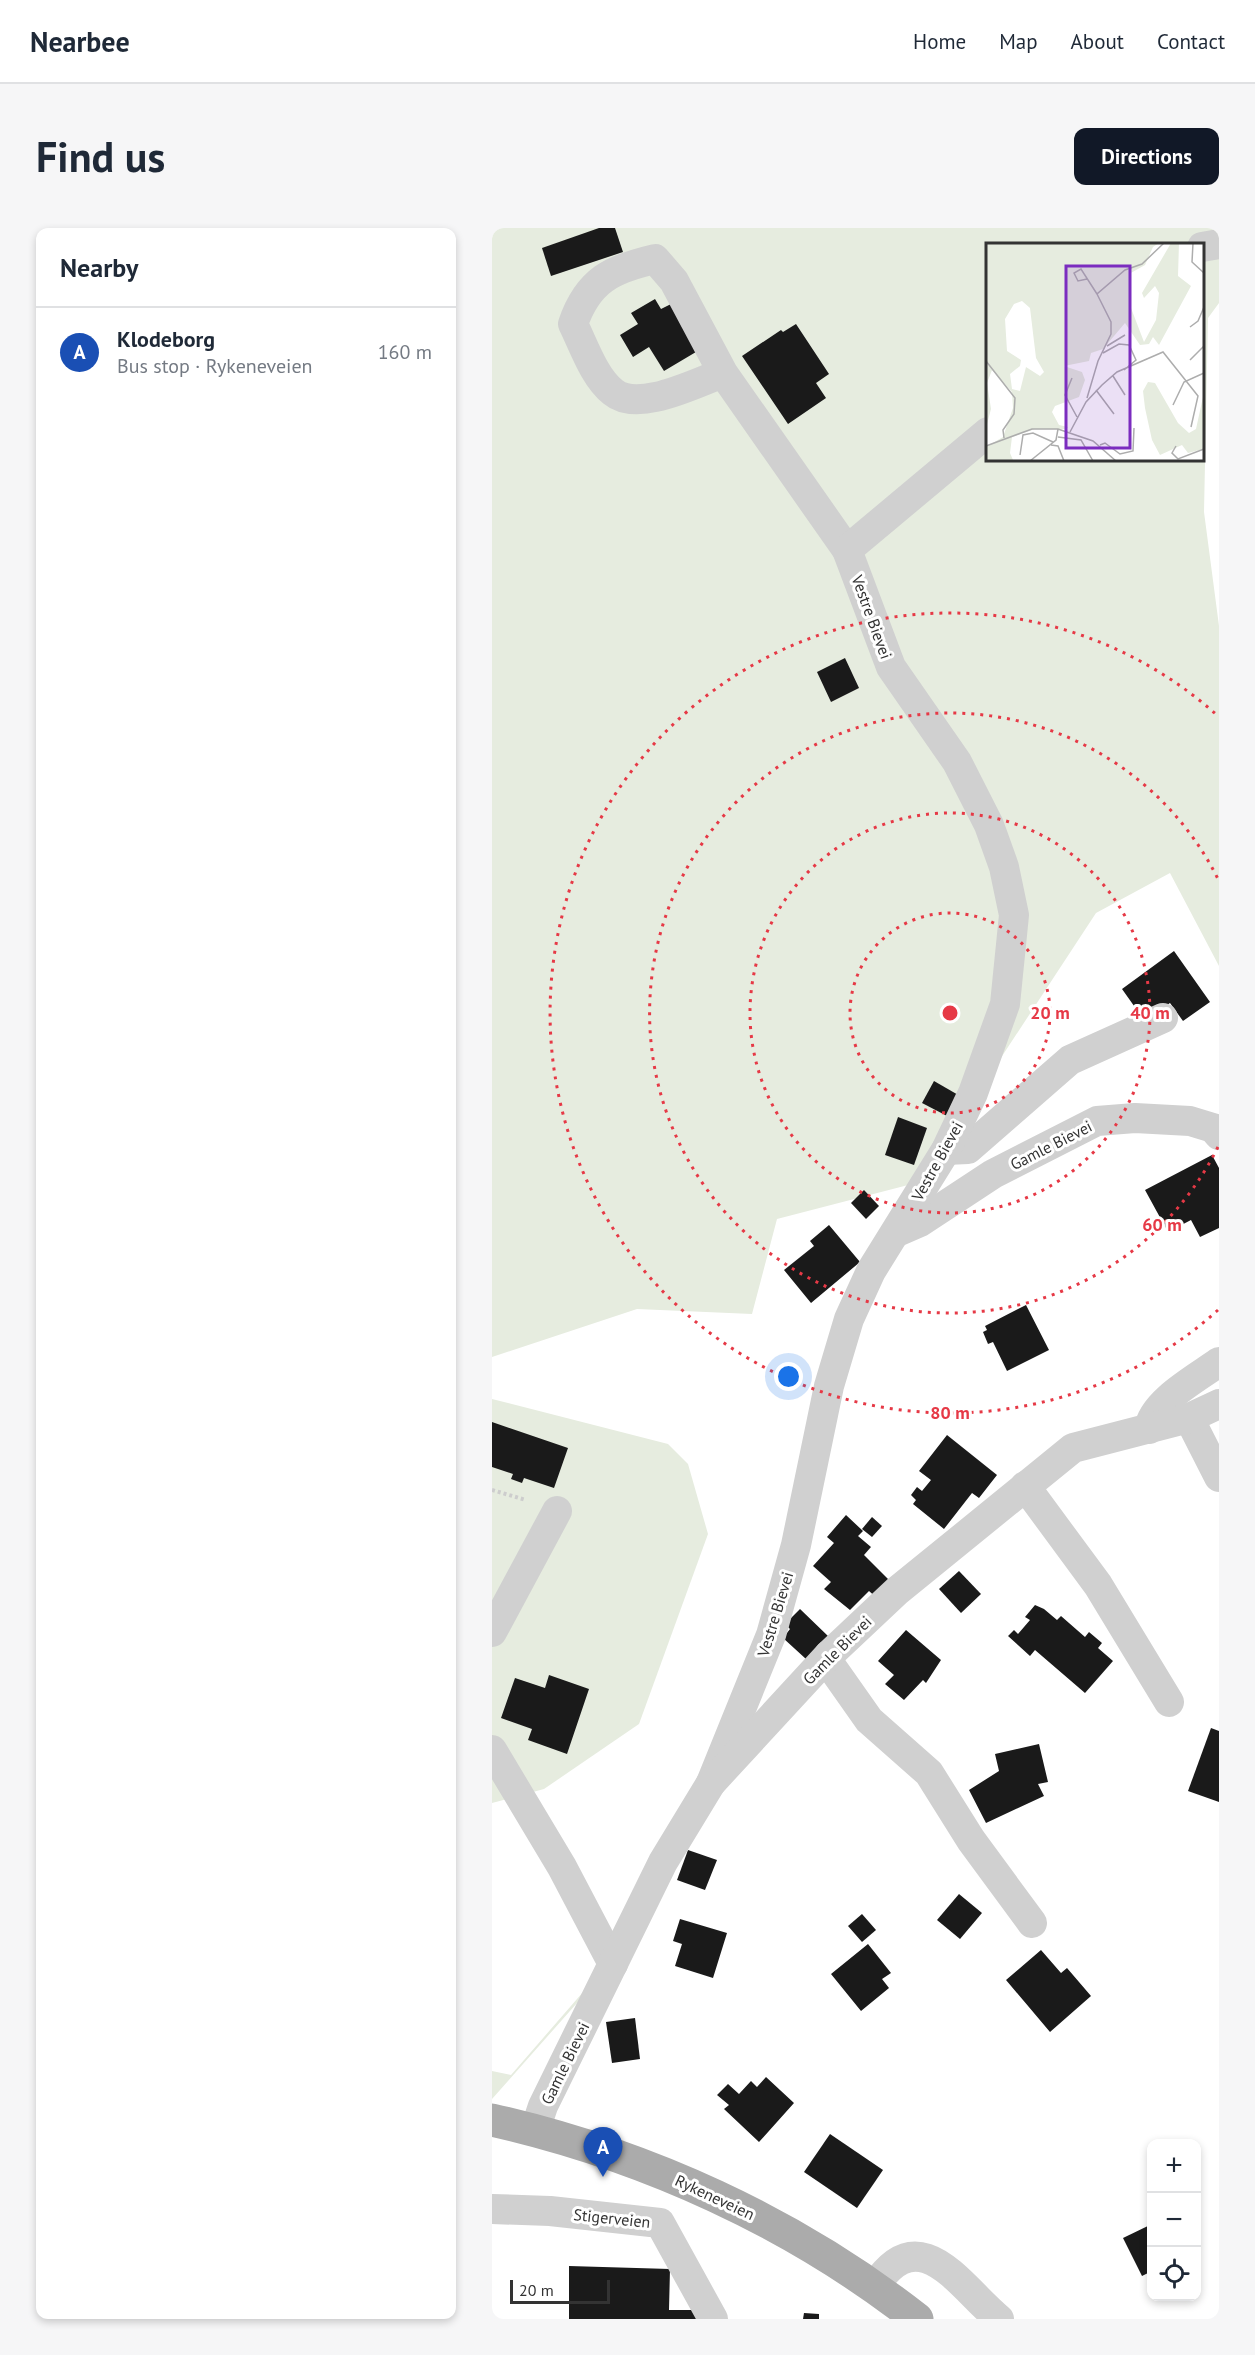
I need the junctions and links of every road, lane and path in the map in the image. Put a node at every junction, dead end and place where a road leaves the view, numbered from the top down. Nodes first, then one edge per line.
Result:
1 (1219, 244) edge
2 (1204, 247) edge
3 (723, 373) junction
4 (986, 434) edge
5 (847, 550) junction
6 (1163, 1018) dead end
7 (1219, 1135) edge
8 (946, 1150) junction
9 (897, 1233) junction
10 (1219, 1362) edge
11 (1219, 1404) edge
12 (1189, 1418) junction
13 (1149, 1429) junction
14 (1219, 1478) edge
15 (1025, 1486) junction
16 (557, 1511) dead end
17 (492, 1632) edge
18 (829, 1655) junction
19 (1169, 1702) dead end
20 (492, 1750) edge
21 (711, 1783) junction
22 (1032, 1923) dead end
23 (613, 1964) junction
24 (492, 2120) edge
25 (535, 2130) junction
26 (492, 2209) edge
27 (875, 2286) junction
28 (713, 2319) edge
29 (917, 2319) edge
30 (999, 2319) edge

1 - 2 street
3 - 3 street, Vestre Bievei
3 - 5 street, Vestre Bievei
4 - 5 street
5 - 8 street, Vestre Bievei
6 - 8 street
7 - 9 street, Gamle Bievei
8 - 9 street, Vestre Bievei
9 - 21 street, Vestre Bievei
10 - 13 street
11 - 12 street, Gamle Bievei
12 - 13 street, Gamle Bievei
12 - 14 street
13 - 15 street, Gamle Bievei
15 - 18 street, Gamle Bievei
15 - 19 street
16 - 17 street
18 - 21 street, Gamle Bievei
18 - 22 street
20 - 23 street
21 - 23 street, Gamle Bievei
23 - 25 street, Gamle Bievei
24 - 25 main road, Rykeneveien
25 - 27 main road, Rykeneveien
26 - 28 street, Stigerveien
27 - 29 main road, Rykeneveien
27 - 30 street

